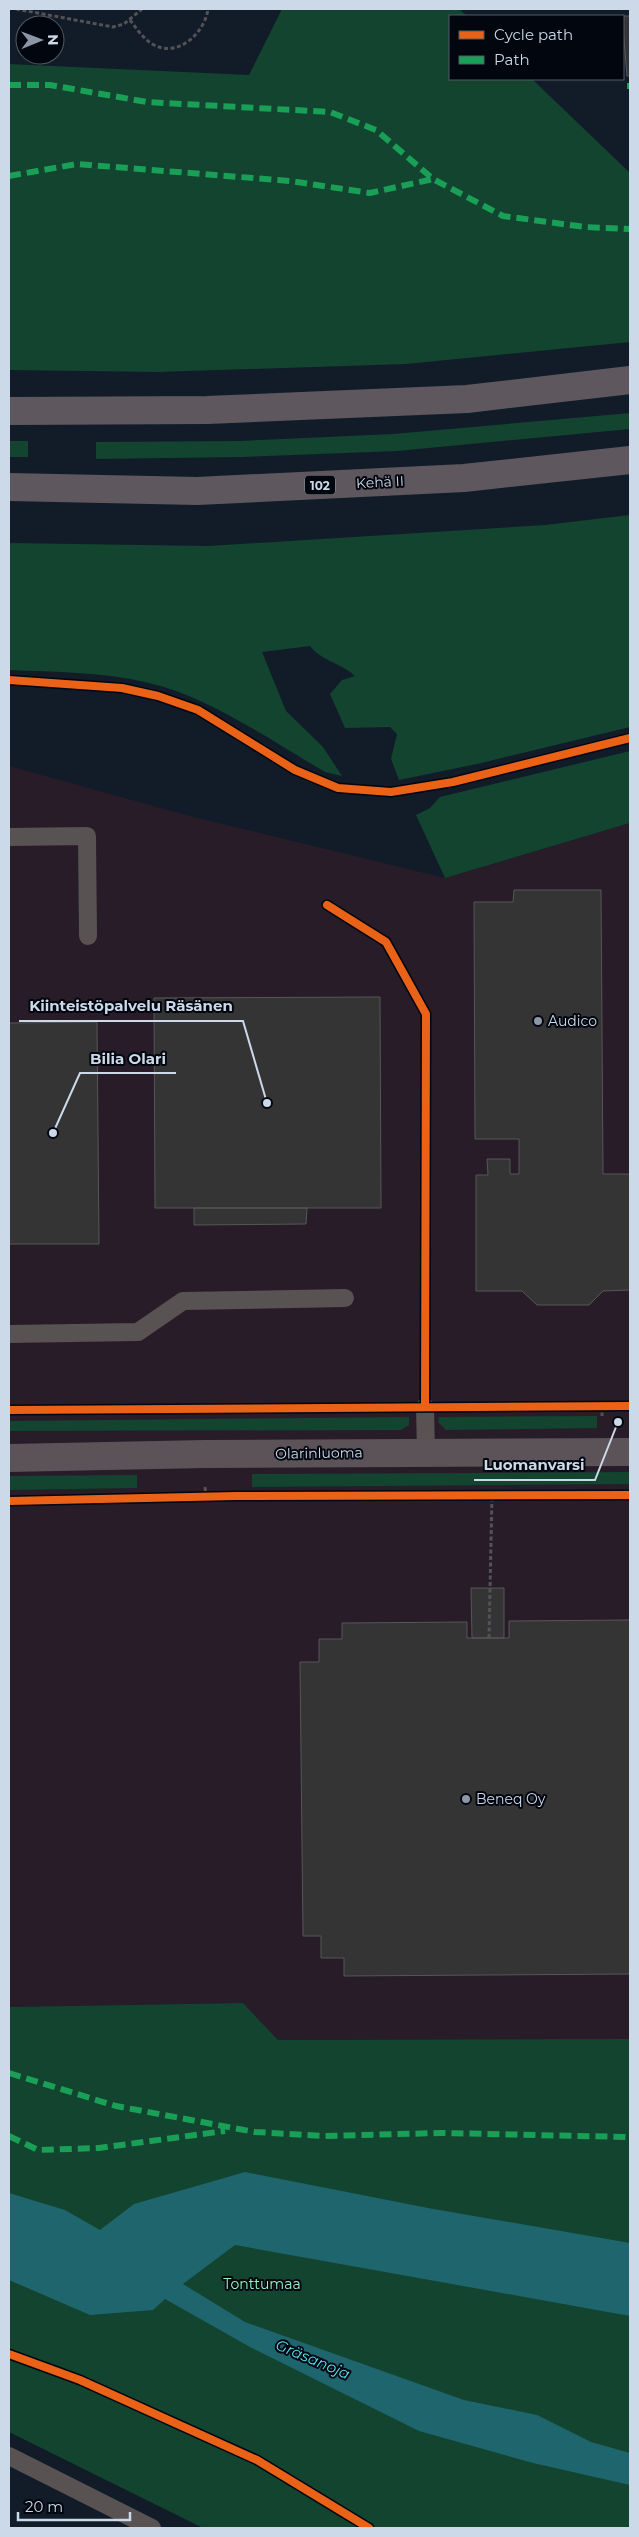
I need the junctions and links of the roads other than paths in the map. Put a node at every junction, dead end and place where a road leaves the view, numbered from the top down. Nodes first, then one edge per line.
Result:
1 (630, 380) edge
2 (9, 411) edge
3 (630, 460) edge
4 (9, 487) edge
5 (9, 837) edge
6 (88, 936) dead end
7 (345, 1298) dead end
8 (9, 1334) edge
9 (425, 1407) dead end
10 (426, 1452) junction
11 (630, 1452) edge
12 (9, 1458) edge
13 (9, 2456) edge
14 (152, 2528) edge

1 - 2 highway
3 - 4 highway, Kehä II / 102
5 - 6 lane
7 - 8 lane
9 - 10 lane
10 - 11 main road, Olarinluoma
10 - 12 main road, Olarinluoma
13 - 14 lane

